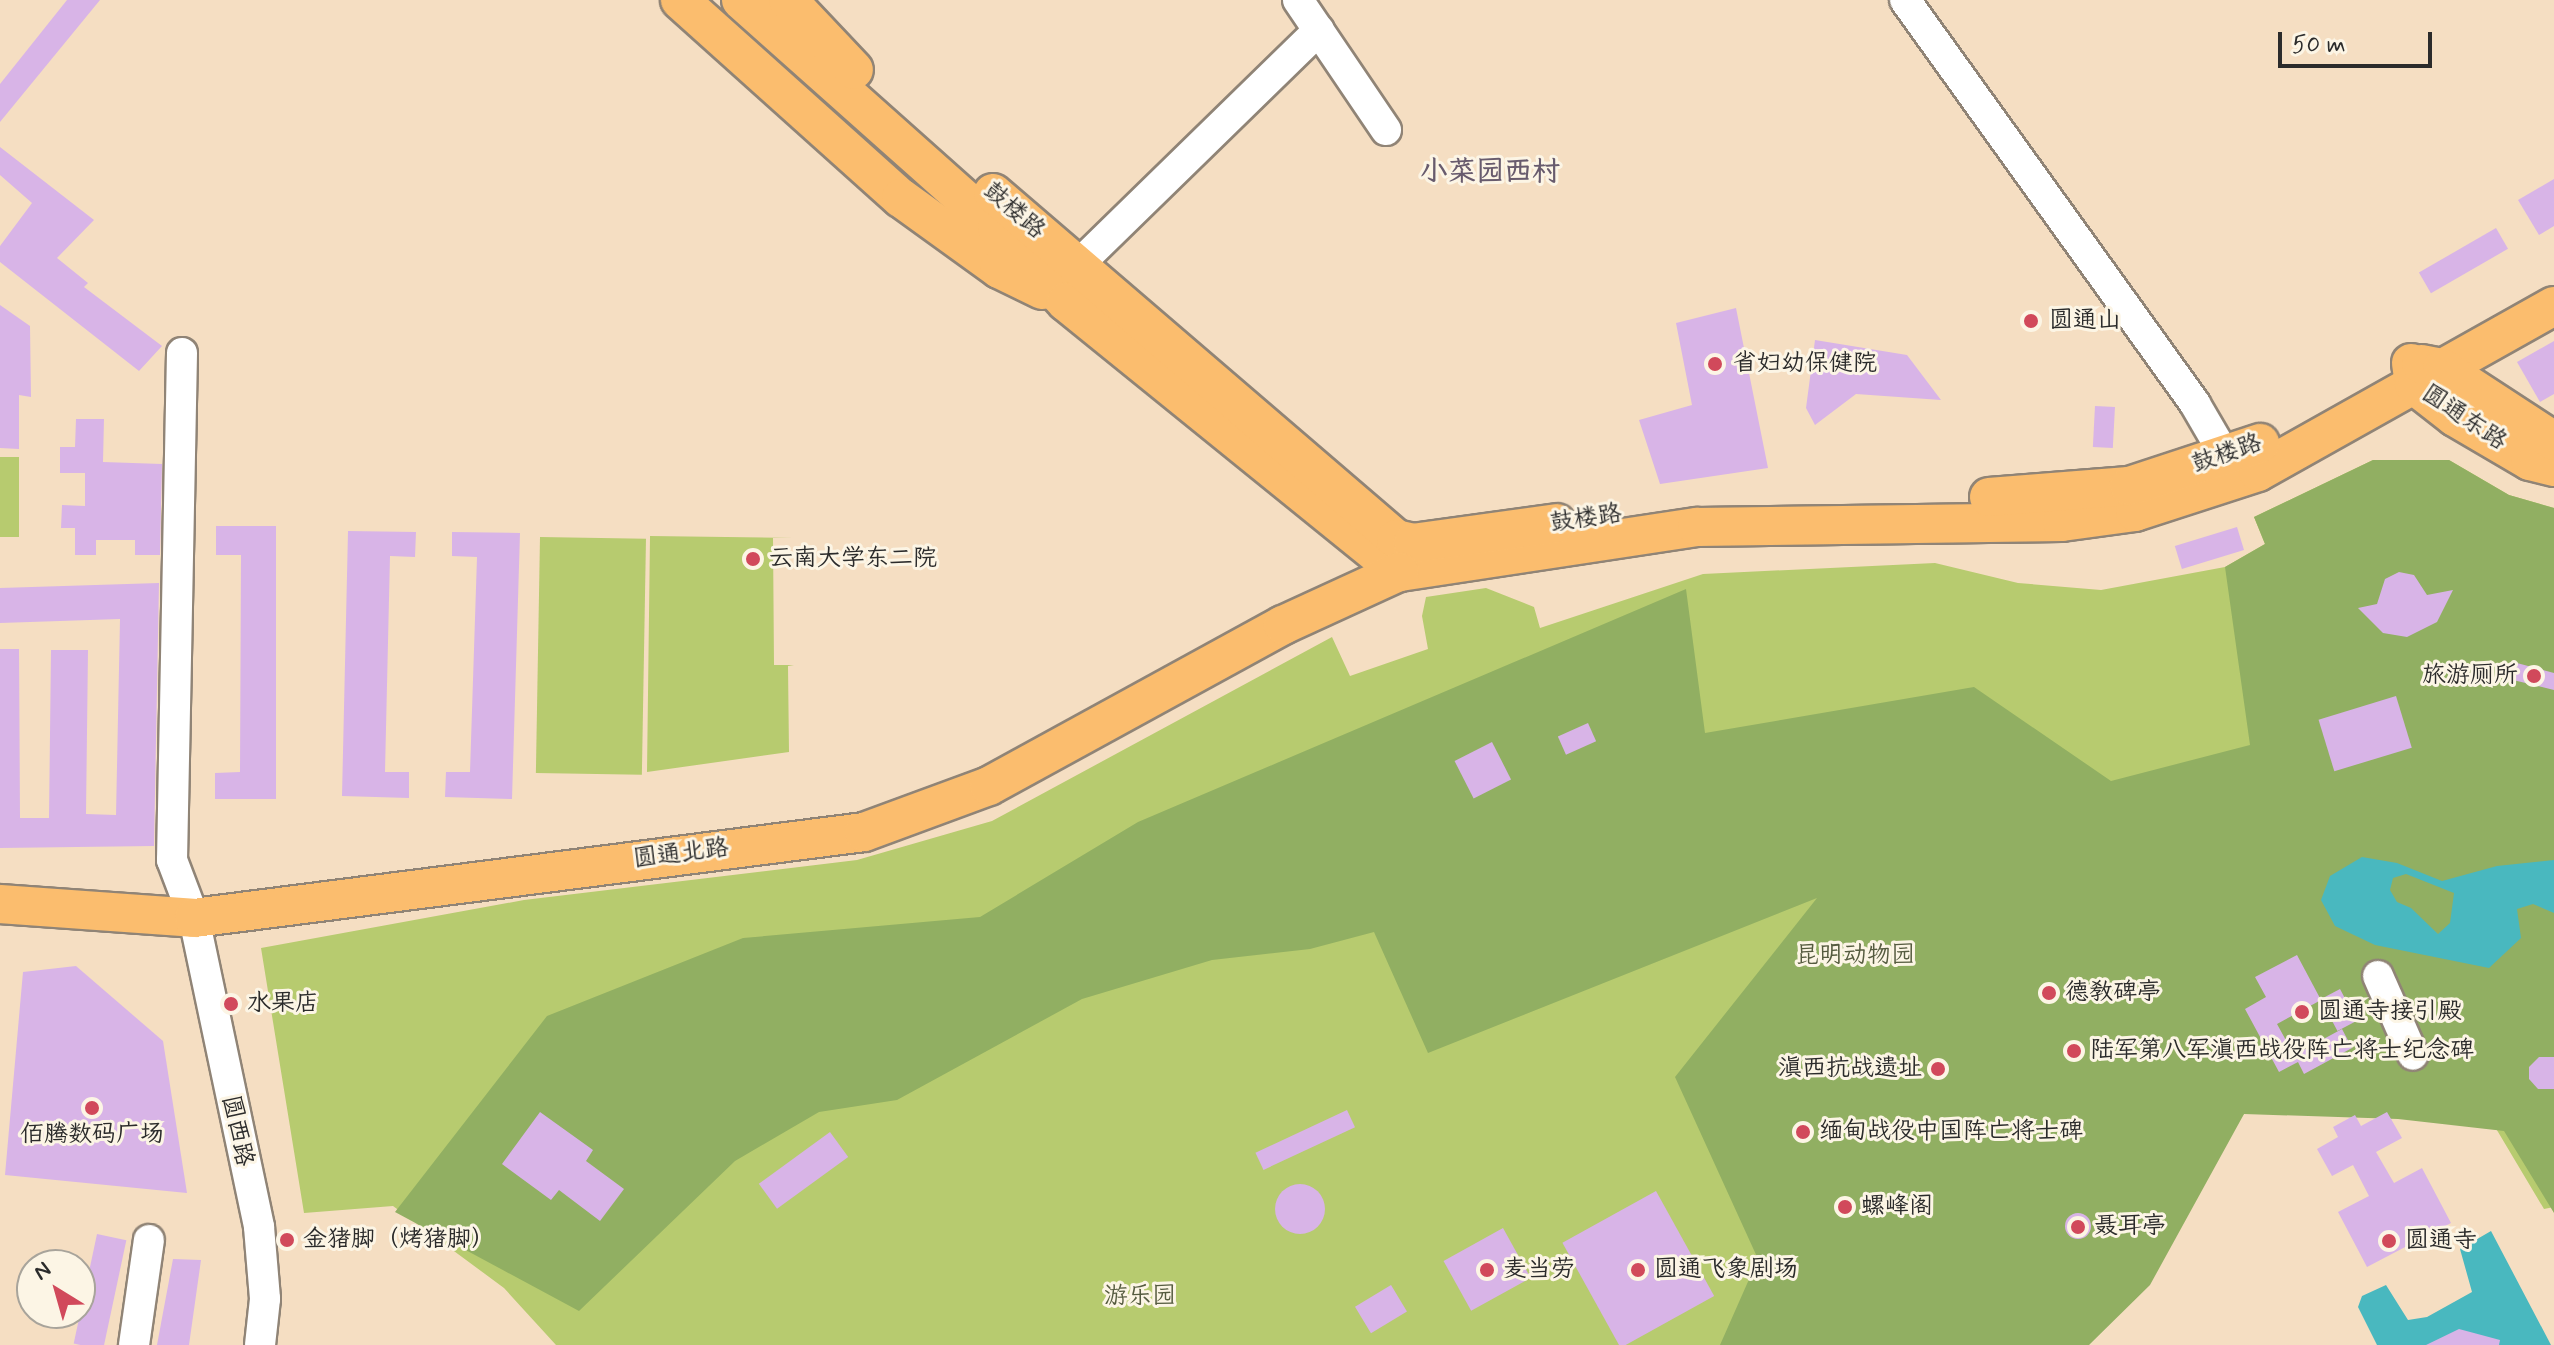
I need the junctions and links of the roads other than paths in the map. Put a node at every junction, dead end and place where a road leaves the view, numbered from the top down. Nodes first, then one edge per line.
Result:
1 (680, 0) edge
2 (713, 0) edge
3 (741, 0) edge
4 (770, 0) edge
5 (788, 0) edge
6 (801, 0) edge
7 (1298, 0) edge
8 (1905, 0) edge
9 (1319, 30) junction
10 (858, 74) junction
11 (1386, 130) dead end
12 (1077, 266) junction
13 (2554, 281) edge
14 (1066, 302) junction
15 (2554, 306) edge
16 (182, 353) dead end
17 (2422, 372) junction
18 (2554, 441) edge
19 (2226, 457) junction
20 (2554, 467) edge
21 (1387, 550) junction
22 (1314, 611) junction
23 (0, 904) edge
24 (194, 918) junction
25 (2378, 976) dead end
26 (2413, 1055) dead end
27 (149, 1240) dead end
28 (134, 1345) edge
29 (260, 1345) edge

1 - 14 main road
2 - 14 main road
3 - 14 main road, 鼓楼路
4 - 10 main road, 鼓楼路
5 - 10 main road
6 - 10 main road
7 - 9 street
8 - 19 street
9 - 11 street
9 - 12 street
10 - 12 main road, 鼓楼路
12 - 21 main road, 鼓楼路
13 - 17 main road, 鼓楼路
14 - 21 main road, 鼓楼路
15 - 17 main road, 鼓楼路
16 - 24 street, 圆西路
17 - 18 main road, 圆通东路
17 - 19 main road, 鼓楼路
17 - 20 main road, 圆通东路
17 - 21 main road, 鼓楼路
19 - 21 main road, 鼓楼路
21 - 22 main road, 圆通北路
21 - 22 main road
22 - 24 main road, 圆通北路
23 - 24 main road, 圆通北路
24 - 29 street, 圆西路
25 - 26 street
27 - 28 street

